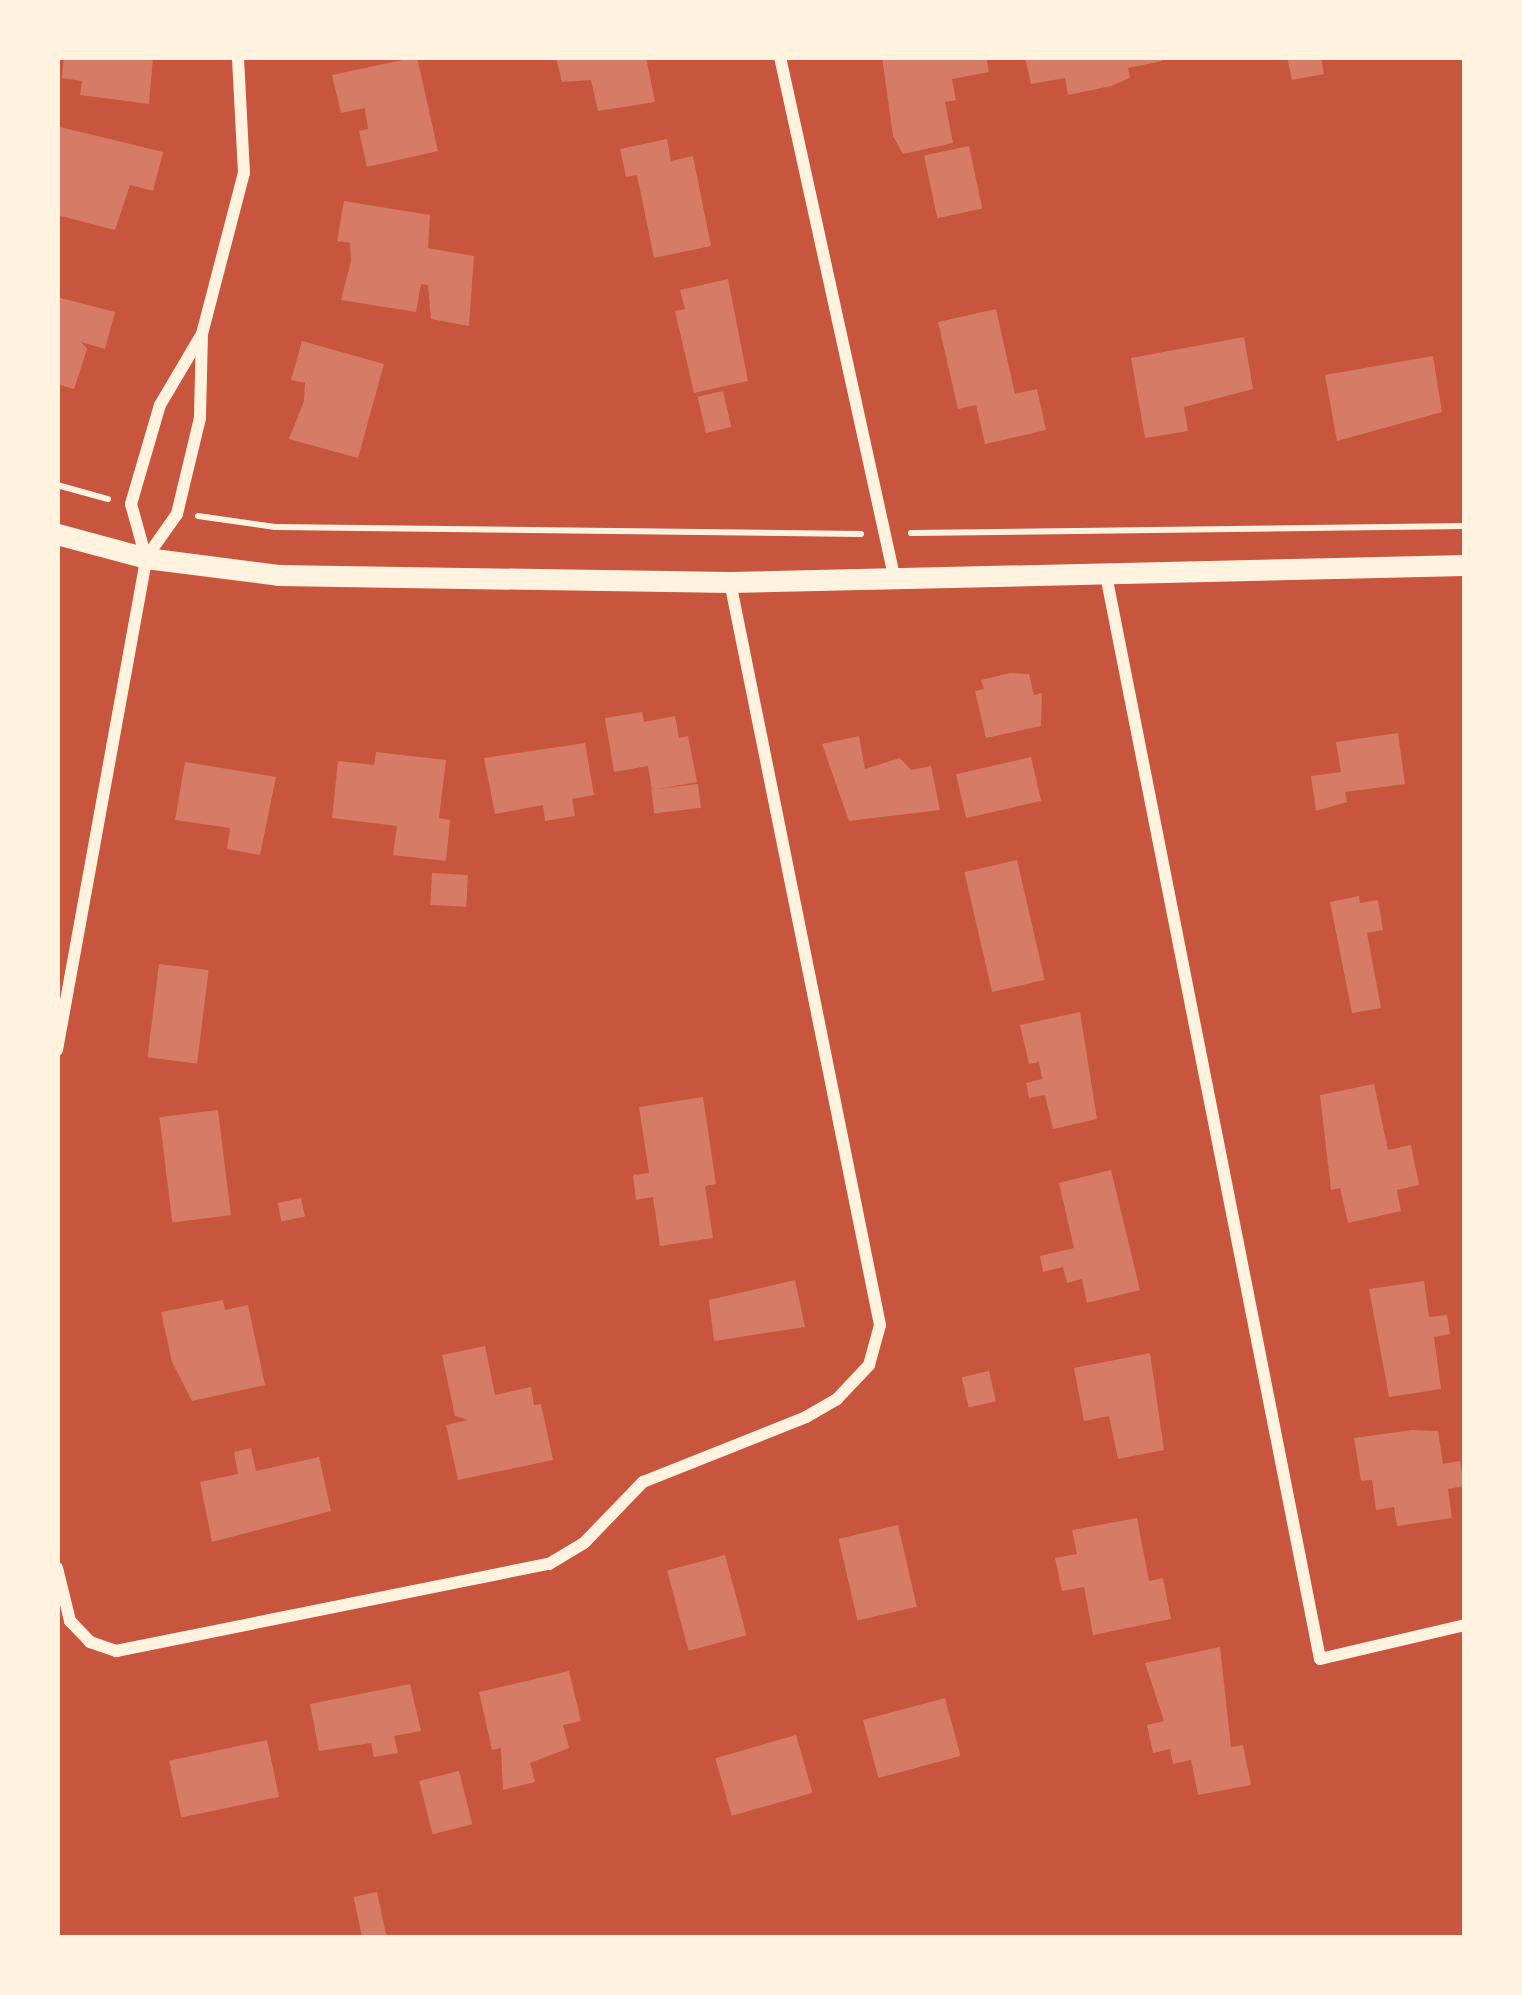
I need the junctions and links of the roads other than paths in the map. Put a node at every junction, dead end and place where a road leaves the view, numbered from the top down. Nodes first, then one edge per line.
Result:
1 (238, 57) edge
2 (780, 57) edge
3 (202, 334) junction
4 (57, 534) edge
5 (146, 557) junction
6 (1465, 565) edge
7 (1104, 568) junction
8 (894, 576) junction
9 (730, 582) junction
10 (57, 1050) edge
11 (57, 1568) edge
12 (1465, 1625) edge

1 - 3 street
2 - 8 street
3 - 5 street
3 - 5 street
4 - 5 street
5 - 9 street
5 - 10 street
6 - 7 street
7 - 8 street
7 - 12 street
8 - 9 street
9 - 11 street

